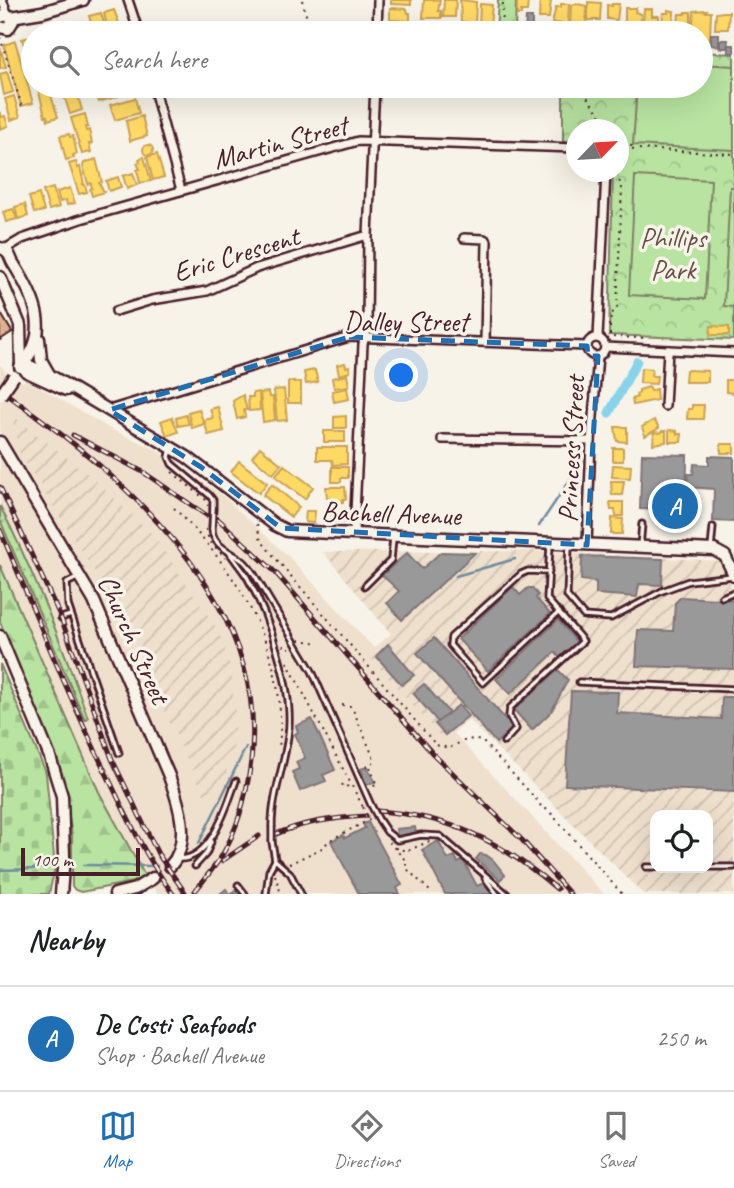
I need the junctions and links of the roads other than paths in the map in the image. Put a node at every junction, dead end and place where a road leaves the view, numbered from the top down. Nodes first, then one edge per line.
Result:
1 (2, 0) edge
2 (83, 0) edge
3 (128, 0) edge
4 (378, 0) edge
5 (135, 21) edge
6 (377, 21) edge
7 (4, 24) edge
8 (156, 98) edge
9 (375, 98) edge
10 (373, 140) junction
11 (566, 148) edge
12 (606, 182) edge
13 (181, 190) junction
14 (368, 234) junction
15 (464, 239) dead end
16 (3, 249) edge
17 (11, 262) junction
18 (0, 271) edge
19 (0, 276) edge
20 (116, 311) dead end
21 (38, 321) junction
22 (364, 336) junction
23 (598, 338) junction
24 (485, 342) junction
25 (587, 346) junction
26 (605, 347) junction
27 (668, 350) junction
28 (734, 353) edge
29 (598, 356) junction
30 (21, 365) junction
31 (49, 374) junction
32 (0, 396) edge
33 (83, 396) junction
34 (665, 407) dead end
35 (109, 410) junction
36 (442, 439) dead end
37 (591, 441) junction
38 (0, 442) edge
39 (171, 447) junction
40 (642, 524) dead end
41 (713, 527) dead end
42 (354, 534) junction
43 (393, 536) junction
44 (550, 543) junction
45 (569, 544) junction
46 (587, 545) junction
47 (640, 547) junction
48 (711, 550) junction
49 (228, 556) junction
50 (730, 557) edge
51 (549, 572) junction
52 (734, 575) edge
53 (81, 576) junction
54 (365, 586) dead end
55 (734, 592) edge
56 (722, 597) dead end
57 (559, 612) junction
58 (71, 615) junction
59 (61, 618) dead end
60 (0, 636) edge
61 (579, 682) dead end
62 (734, 688) edge
63 (504, 742) dead end
64 (119, 753) dead end
65 (236, 781) dead end
66 (212, 840) junction
67 (275, 860) junction
68 (174, 863) joint
69 (195, 866) dead end
70 (646, 867) dead end
71 (650, 867) edge
72 (713, 867) edge
73 (734, 867) edge
74 (479, 870) junction
75 (153, 878) tunnel mouth
76 (238, 885) dead end
77 (136, 892) edge
78 (61, 894) edge
79 (114, 894) edge
80 (244, 894) edge
81 (266, 894) edge
82 (301, 894) edge
83 (497, 894) edge
84 (507, 894) edge

1 - 7 street
2 - 7 main road
3 - 5 street
4 - 6 street
8 - 13 street
9 - 10 street
10 - 11 street, Martin Street
10 - 13 street, Martin Street
10 - 14 street
12 - 23 street, Princess Street
13 - 16 street, Martin Street
14 - 20 street, Eric Crescent
14 - 22 street
15 - 24 street
16 - 17 main road
17 - 18 main road
17 - 21 main road
19 - 30 main road
21 - 30 main road
21 - 31 main road
22 - 24 street, Dalley Street
22 - 35 street, Dalley Street
22 - 42 street
23 - 25 street
23 - 26 street
24 - 25 street, Dalley Street
25 - 29 street
26 - 27 street
26 - 29 street
27 - 28 street
27 - 34 street
29 - 37 street, Princess Street
30 - 31 main road, Bachell Avenue
30 - 32 main road, bridge
30 - 33 main road, Bachell Avenue
31 - 33 main road, Bachell Avenue
33 - 35 main road, Bachell Avenue
35 - 39 main road, Bachell Avenue
36 - 37 street
37 - 46 street, Princess Street
38 - 53 main road, Church Street
39 - 42 main road, Bachell Avenue
39 - 49 lane, bridge
40 - 47 lane
41 - 48 lane
42 - 43 main road, Bachell Avenue
43 - 44 main road, Bachell Avenue
43 - 54 lane
44 - 45 main road, Bachell Avenue
44 - 51 lane
45 - 46 main road, Bachell Avenue
45 - 52 lane
46 - 47 main road, Bachell Avenue
47 - 48 main road, Bachell Avenue
48 - 50 main road, Bachell Avenue
49 - 67 lane, bridge
49 - 74 lane, bridge
50 - 52 main road
51 - 57 lane
51 - 57 lane
53 - 58 lane
53 - 68 main road, Church Street
55 - 56 lane
57 - 63 lane
58 - 59 lane
58 - 64 lane
60 - 78 main road
61 - 62 lane
65 - 66 lane
66 - 68 lane
66 - 69 lane
67 - 81 lane
67 - 82 lane
70 - 71 lane
72 - 73 lane
74 - 83 lane
74 - 84 lane
75 - 77 main road
76 - 80 lane
77 - 79 main road

